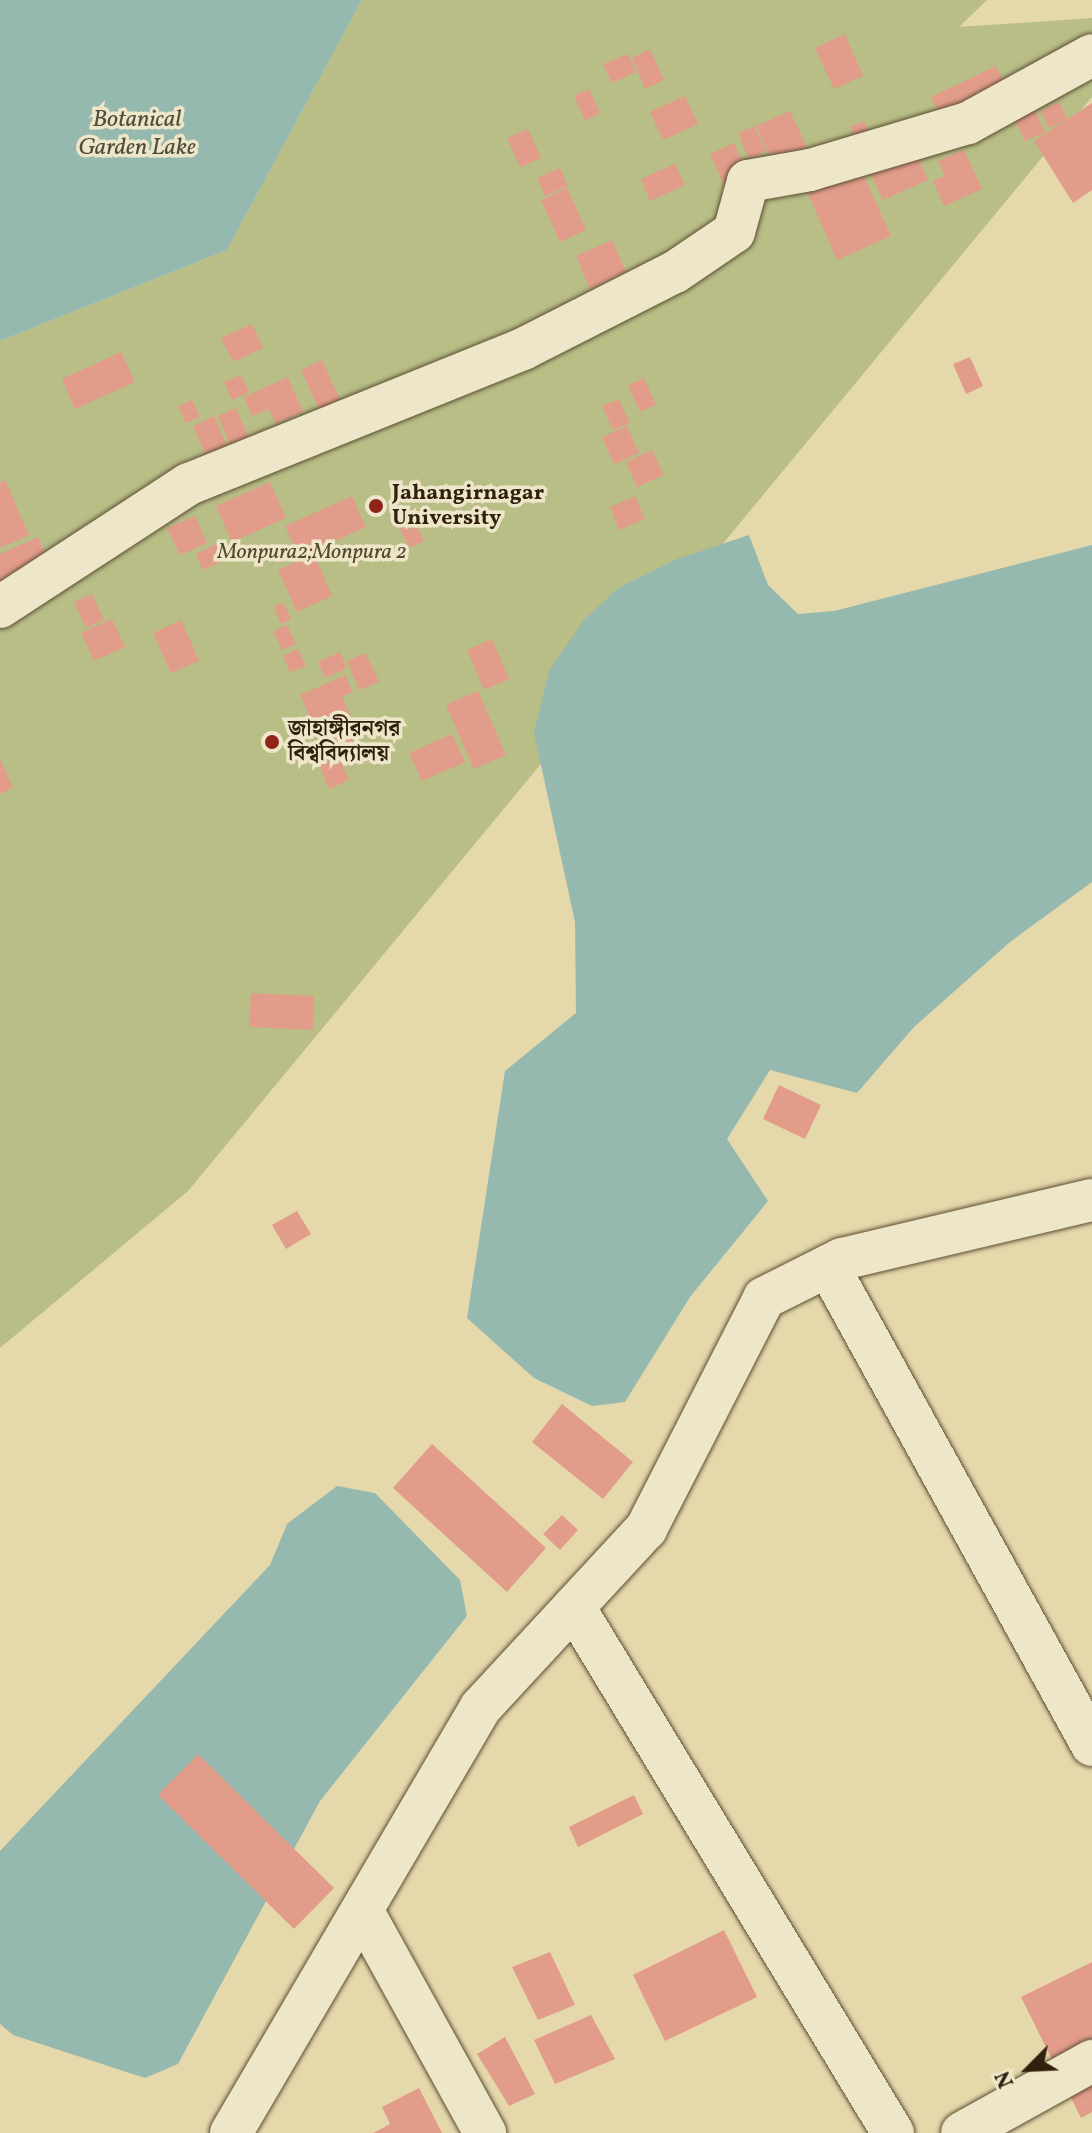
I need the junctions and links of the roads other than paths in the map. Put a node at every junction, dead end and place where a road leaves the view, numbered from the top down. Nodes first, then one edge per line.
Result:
1 (1092, 55) edge
2 (0, 607) edge
3 (1092, 1200) edge
4 (828, 1266) junction
5 (574, 1607) junction
6 (1092, 1745) edge
7 (362, 1910) junction
8 (1092, 2061) edge
9 (231, 2133) edge
10 (485, 2133) edge
11 (893, 2133) edge
12 (962, 2133) edge

1 - 2 street
3 - 4 street
4 - 5 street
4 - 6 street
5 - 7 street
5 - 11 street
7 - 9 street
7 - 10 street
8 - 12 street

